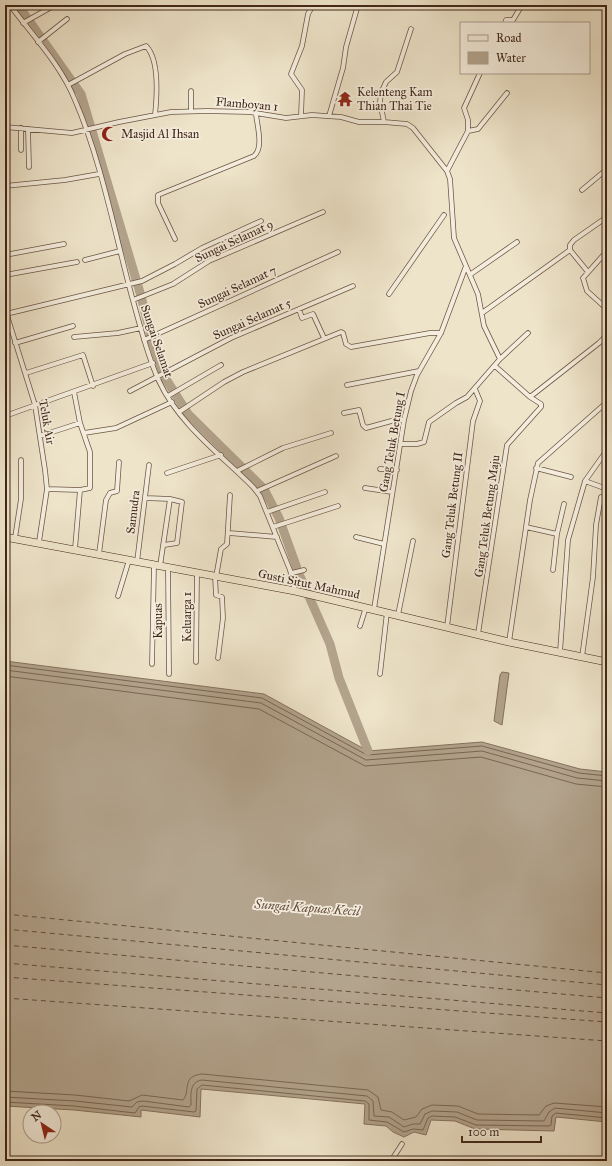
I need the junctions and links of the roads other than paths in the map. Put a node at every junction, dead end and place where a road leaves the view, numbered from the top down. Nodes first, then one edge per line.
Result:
1 (10, 5) edge
2 (55, 5) edge
3 (313, 5) edge
4 (358, 5) edge
5 (522, 5) edge
6 (67, 19) dead end
7 (25, 22) junction
8 (506, 22) edge
9 (411, 29) dead end
10 (39, 41) junction
11 (480, 74) edge
12 (69, 84) junction
13 (191, 91) dead end
14 (507, 93) dead end
15 (190, 112) junction
16 (256, 114) junction
17 (155, 115) junction
18 (302, 116) junction
19 (329, 116) junction
20 (384, 122) junction
21 (5, 127) edge
22 (21, 128) junction
23 (28, 129) junction
24 (87, 131) junction
25 (468, 131) junction
26 (5, 132) edge
27 (21, 150) dead end
28 (29, 167) dead end
29 (607, 169) edge
30 (447, 171) junction
31 (99, 174) junction
32 (5, 186) edge
33 (582, 190) dead end
34 (323, 212) dead end
35 (607, 216) edge
36 (452, 218) junction
37 (261, 221) dead end
38 (175, 239) dead end
39 (517, 242) dead end
40 (64, 244) dead end
41 (570, 250) junction
42 (120, 251) junction
43 (607, 251) edge
44 (338, 252) dead end
45 (5, 255) edge
46 (85, 260) dead end
47 (77, 262) dead end
48 (466, 266) junction
49 (588, 272) junction
50 (470, 274) junction
51 (5, 275) edge
52 (129, 283) junction
53 (353, 286) dead end
54 (389, 294) dead end
55 (133, 300) junction
56 (5, 309) edge
57 (299, 309) junction
58 (607, 309) edge
59 (6, 314) junction
60 (482, 314) junction
61 (73, 326) dead end
62 (141, 328) junction
63 (441, 333) junction
64 (528, 333) dead end
65 (607, 336) edge
66 (74, 337) dead end
67 (324, 338) junction
68 (146, 340) junction
69 (15, 343) junction
70 (500, 359) junction
71 (153, 363) junction
72 (221, 365) dead end
73 (495, 366) junction
74 (419, 371) junction
75 (26, 374) junction
76 (159, 376) junction
77 (348, 385) dead end
78 (93, 386) junction
79 (475, 389) junction
80 (130, 391) dead end
81 (74, 392) junction
82 (170, 395) junction
83 (530, 397) junction
84 (172, 402) junction
85 (607, 402) edge
86 (35, 405) junction
87 (181, 410) junction
88 (344, 413) dead end
89 (5, 416) edge
90 (404, 420) junction
91 (80, 423) junction
92 (84, 433) junction
93 (332, 433) dead end
94 (40, 436) junction
95 (401, 444) junction
96 (606, 452) edge
97 (221, 455) junction
98 (336, 456) dead end
99 (21, 460) dead end
100 (119, 462) dead end
101 (149, 464) dead end
102 (536, 468) junction
103 (380, 469) dead end
104 (238, 470) junction
105 (397, 470) junction
106 (167, 473) dead end
107 (570, 477) dead end
108 (585, 481) junction
109 (365, 488) dead end
110 (47, 489) junction
111 (607, 489) edge
112 (80, 490) junction
113 (258, 490) junction
114 (325, 492) dead end
115 (392, 492) junction
116 (230, 495) dead end
117 (601, 497) dead end
118 (146, 498) junction
119 (170, 499) junction
120 (564, 504) dead end
121 (338, 506) dead end
122 (269, 512) junction
123 (276, 527) junction
124 (526, 527) junction
125 (229, 533) junction
126 (557, 534) junction
127 (5, 537) edge
128 (277, 537) junction
129 (356, 537) dead end
130 (15, 538) junction
131 (413, 541) dead end
132 (39, 542) junction
133 (384, 544) junction
134 (164, 545) junction
135 (75, 550) junction
136 (99, 554) junction
137 (129, 560) junction
138 (137, 562) junction
139 (157, 566) junction
140 (168, 568) junction
141 (553, 570) dead end
142 (303, 571) dead end
143 (197, 573) junction
144 (294, 573) junction
145 (216, 577) junction
146 (297, 591) junction
147 (118, 596) dead end
148 (366, 607) junction
149 (374, 608) junction
150 (387, 612) junction
151 (398, 615) junction
152 (360, 626) dead end
153 (447, 627) junction
154 (478, 634) junction
155 (508, 642) junction
156 (560, 652) junction
157 (582, 657) junction
158 (218, 658) dead end
159 (196, 662) dead end
160 (607, 662) edge
161 (152, 664) dead end
162 (169, 674) dead end
163 (380, 674) dead end
164 (402, 1144) dead end
165 (391, 1161) edge

1 - 7 street, Sungai Selamat
2 - 7 street
3 - 18 street
4 - 19 street
5 - 8 street
6 - 10 street
7 - 10 street, Sungai Selamat
9 - 20 street
10 - 12 street, Sungai Selamat
11 - 25 street
12 - 17 street
12 - 24 street, Sungai Selamat
13 - 15 street
14 - 25 street
15 - 16 street, Flamboyan 1
15 - 17 street, Flamboyan 1
16 - 18 street, Flamboyan 1
16 - 38 street
17 - 24 street, Flamboyan 1
18 - 19 street, Flamboyan 1
19 - 20 street, Flamboyan 1
20 - 30 street, Flamboyan 1
21 - 22 street, Flamboyan 1
21 - 26 street
22 - 23 street, Flamboyan 1
22 - 27 street
23 - 24 street, Flamboyan 1
23 - 28 street
24 - 31 street, Sungai Selamat
25 - 30 street
29 - 33 street
30 - 36 street
31 - 32 street
31 - 42 street, Sungai Selamat
34 - 55 street, Sungai Selamat 9
35 - 41 street
36 - 48 street
36 - 54 street
37 - 52 street
39 - 50 street
40 - 45 street
41 - 49 street
41 - 60 street
42 - 46 street
42 - 52 street, Sungai Selamat
43 - 49 street
44 - 68 street, Sungai Selamat 7
47 - 51 street
48 - 50 street
48 - 63 street, Gang Teluk Betung I
49 - 58 street
50 - 60 street
52 - 55 street, Sungai Selamat
52 - 59 street
53 - 57 street, Sungai Selamat 5
55 - 62 street, Sungai Selamat
56 - 59 street, Teluk Air
57 - 67 street
57 - 76 street, Sungai Selamat 5
59 - 69 street, Teluk Air
60 - 70 street
61 - 69 street
62 - 66 street
62 - 68 street, Sungai Selamat
63 - 67 street
63 - 74 street, Gang Teluk Betung I
64 - 70 street
65 - 83 street
67 - 87 street
68 - 71 street, Sungai Selamat
69 - 75 street, Teluk Air
70 - 73 street
71 - 76 street, Sungai Selamat
71 - 78 street
72 - 82 street
73 - 79 street
73 - 83 street
74 - 77 street
74 - 90 street, Gang Teluk Betung I
75 - 78 street
75 - 86 street, Teluk Air
76 - 80 street, Sungai Selamat 5
76 - 82 street, Sungai Selamat
78 - 81 street
79 - 95 street
79 - 153 street, Gang Teluk Betung II
81 - 86 street
81 - 91 street
82 - 84 street, Sungai Selamat
83 - 154 street, Gang Teluk Betung Maju
84 - 87 street, Sungai Selamat
84 - 92 street
85 - 102 street
86 - 89 street
86 - 94 street, Teluk Air
87 - 97 street, Sungai Selamat
88 - 90 street
90 - 95 street, Gang Teluk Betung I
91 - 92 street
91 - 94 street
92 - 112 street
93 - 104 street
94 - 110 street, Teluk Air
95 - 105 street, Gang Teluk Betung I
96 - 108 street
97 - 104 street, Sungai Selamat
97 - 106 street
98 - 113 street
99 - 130 street
100 - 136 street
101 - 118 street, Samudra
102 - 107 street
102 - 124 street
103 - 105 street
104 - 113 street, Sungai Selamat
105 - 115 street, Gang Teluk Betung I
108 - 111 street
108 - 156 street
109 - 115 street
110 - 112 street
110 - 132 street, Teluk Air
112 - 135 street
113 - 122 street, Sungai Selamat
114 - 122 street
115 - 133 street, Gang Teluk Betung I
116 - 125 street
117 - 157 street
118 - 119 street
118 - 138 street, Samudra
119 - 134 street
119 - 134 street
120 - 126 street
121 - 123 street
122 - 123 street, Sungai Selamat
123 - 128 street, Sungai Selamat
124 - 126 street
124 - 155 street
125 - 128 street
125 - 145 street
126 - 141 street
127 - 130 highway, Gusti Situt Mahmud
128 - 144 street, Sungai Selamat
129 - 133 street
130 - 132 highway, Gusti Situt Mahmud
131 - 151 street
132 - 135 highway, Gusti Situt Mahmud
133 - 149 street, Gang Teluk Betung I
134 - 139 street
135 - 136 highway, Gusti Situt Mahmud
136 - 137 highway, Gusti Situt Mahmud
137 - 138 highway, Gusti Situt Mahmud
137 - 147 street
138 - 139 highway, Gusti Situt Mahmud
139 - 140 highway, Gusti Situt Mahmud
139 - 161 street
140 - 143 highway, Gusti Situt Mahmud
140 - 162 street, Kapuas
142 - 144 street
143 - 145 highway, Gusti Situt Mahmud
143 - 159 street, Keluarga 1
144 - 146 street, Sungai Selamat
145 - 146 highway, Gusti Situt Mahmud
145 - 158 street
146 - 148 highway, Gusti Situt Mahmud
148 - 149 highway, Gusti Situt Mahmud
148 - 152 street
149 - 150 highway, Gusti Situt Mahmud
150 - 151 highway, Gusti Situt Mahmud
150 - 163 street
151 - 153 highway, Gusti Situt Mahmud
153 - 154 highway, Gusti Situt Mahmud
154 - 155 highway, Gusti Situt Mahmud
155 - 156 highway, Gusti Situt Mahmud
156 - 157 highway, Gusti Situt Mahmud
157 - 160 highway, Gusti Situt Mahmud
164 - 165 street

